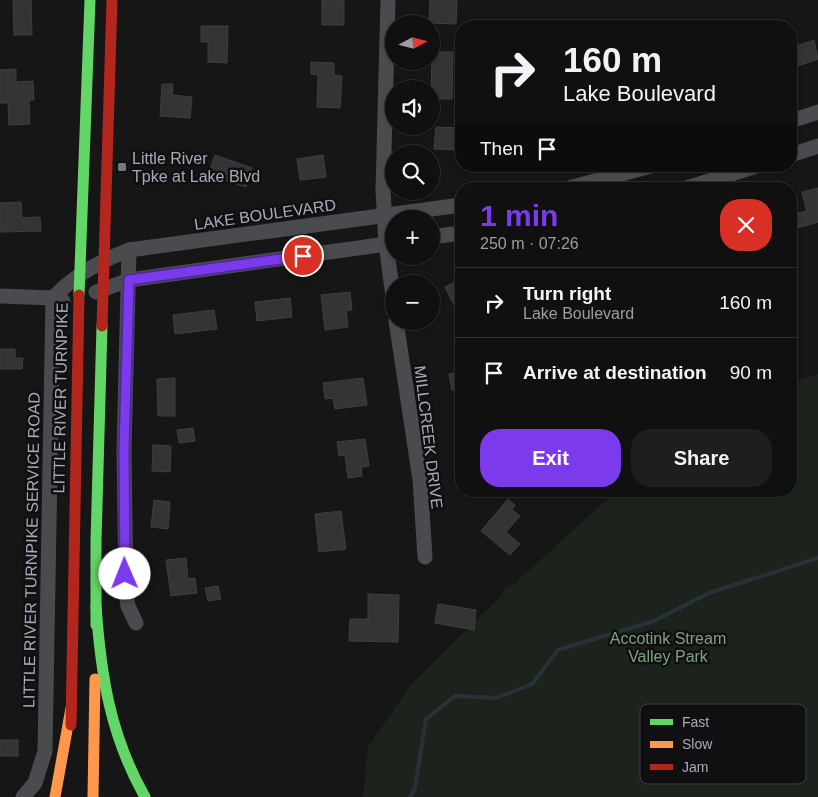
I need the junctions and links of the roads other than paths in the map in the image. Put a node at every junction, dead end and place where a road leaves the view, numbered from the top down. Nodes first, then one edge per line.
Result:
1 (90, 0) edge
2 (112, 0) edge
3 (388, 0) edge
4 (818, 112) edge
5 (797, 119) edge
6 (818, 146) edge
7 (797, 153) edge
8 (629, 172) edge
9 (737, 172) edge
10 (591, 182) edge
11 (706, 182) edge
12 (455, 206) edge
13 (384, 215) junction
14 (385, 220) edge
15 (455, 234) edge
16 (440, 236) edge
17 (385, 245) edge
18 (129, 250) junction
19 (103, 260) junction
20 (79, 276) junction
21 (129, 280) junction
22 (104, 288) junction
23 (0, 296) edge
24 (53, 298) junction
25 (78, 300) junction
26 (397, 330) edge
27 (425, 557) dead end
28 (96, 606) junction
29 (136, 623) dead end
30 (71, 708) junction
31 (23, 797) edge
32 (55, 797) edge
33 (66, 797) edge
34 (94, 797) edge
35 (145, 797) edge

1 - 20 main road, LITTLE RIVER TURNPIKE
2 - 19 main road
3 - 13 street
4 - 5 street
6 - 7 street
8 - 10 street
9 - 11 street
12 - 13 street, LAKE BOULEVARD
13 - 14 street
13 - 18 street, LAKE BOULEVARD
15 - 16 street
17 - 21 street
18 - 19 street, LAKE BOULEVARD
18 - 21 street
19 - 20 street, LAKE BOULEVARD
19 - 22 main road
20 - 24 street, LAKE BOULEVARD
20 - 25 main road, LITTLE RIVER TURNPIKE
21 - 22 street
21 - 29 street
22 - 25 street
22 - 28 main road
23 - 24 street
24 - 25 street
24 - 31 street, LITTLE RIVER TURNPIKE SERVICE ROAD
25 - 30 main road, LITTLE RIVER TURNPIKE
26 - 27 street, MILLCREEK DRIVE
28 - 34 main road
28 - 35 main road
30 - 32 main road
30 - 33 main road, LITTLE RIVER TURNPIKE

